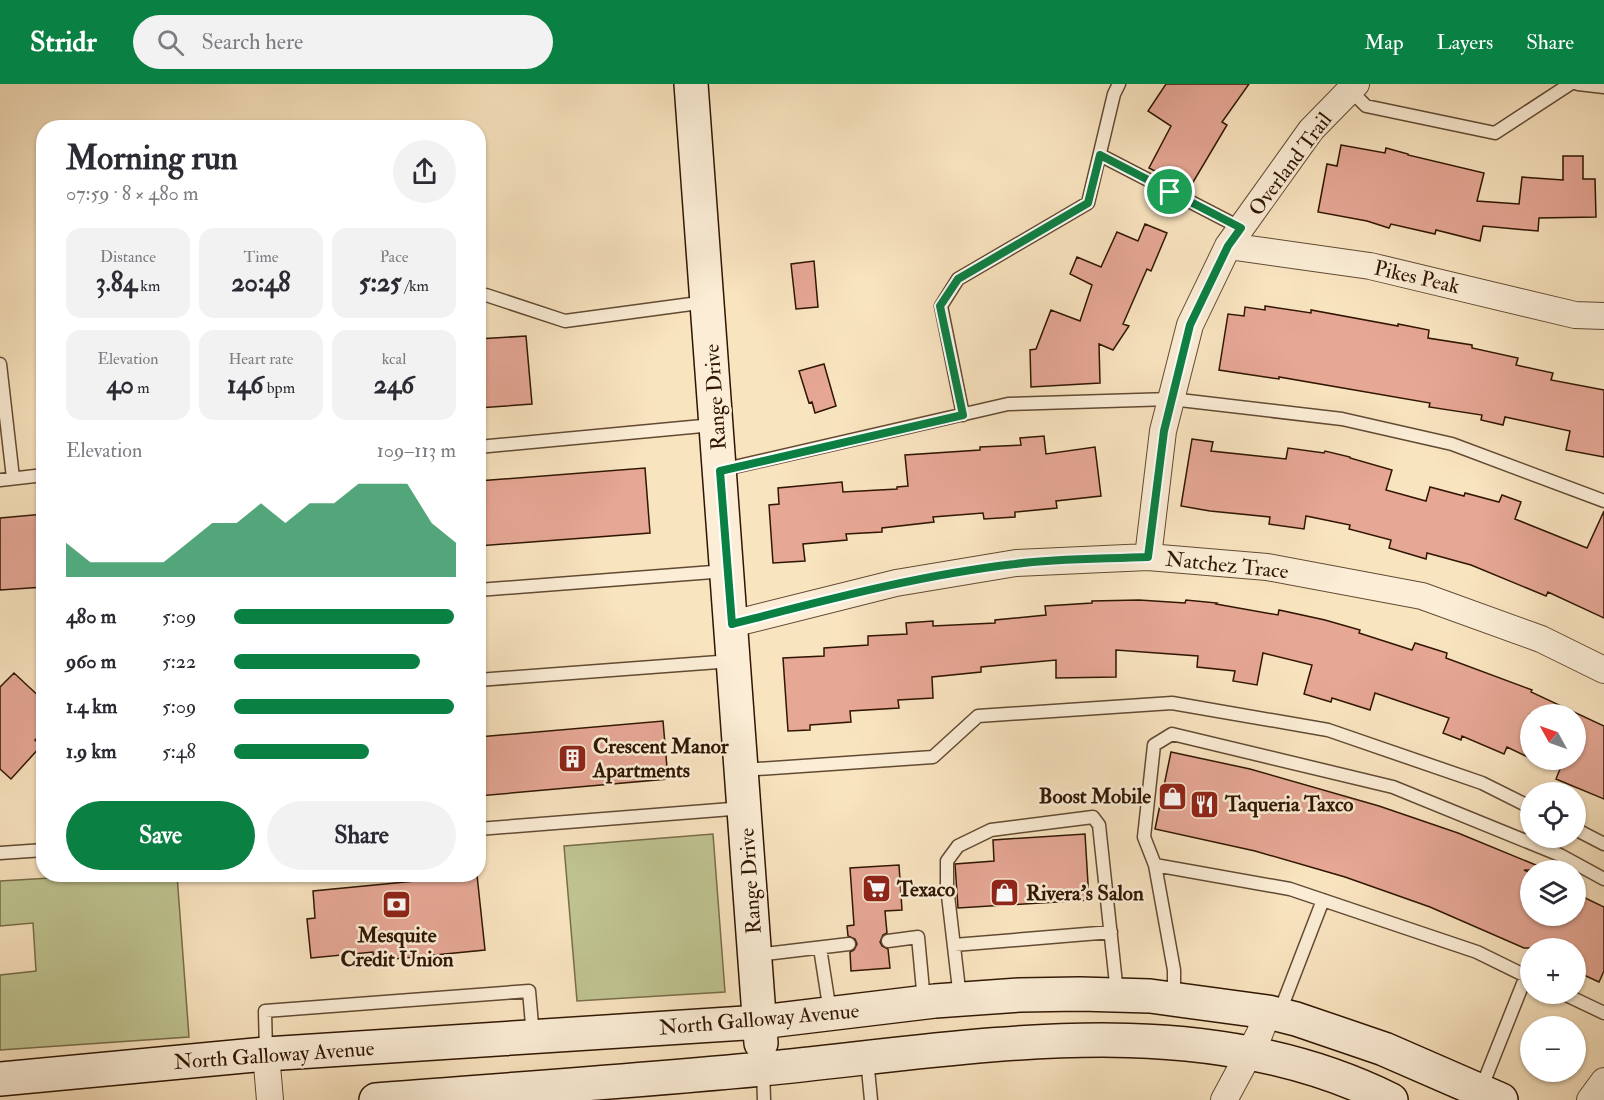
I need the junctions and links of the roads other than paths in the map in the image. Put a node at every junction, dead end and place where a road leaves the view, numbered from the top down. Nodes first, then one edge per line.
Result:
1 (691, 84) edge
2 (1119, 84) edge
3 (1570, 84) edge
4 (1578, 84) edge
5 (1353, 87) edge
6 (1604, 87) edge
7 (1100, 155) junction
8 (1235, 237) junction
9 (486, 295) edge
10 (707, 301) junction
11 (1604, 316) edge
12 (0, 364) edge
13 (1171, 399) junction
14 (963, 415) junction
15 (717, 424) junction
16 (486, 446) edge
17 (720, 471) junction
18 (36, 476) edge
19 (6, 479) edge
20 (1604, 501) edge
21 (1148, 557) junction
22 (728, 571) junction
23 (486, 589) edge
24 (732, 624) junction
25 (735, 661) junction
26 (1604, 670) edge
27 (486, 679) edge
28 (742, 770) junction
29 (1520, 802) edge
30 (745, 808) junction
31 (486, 828) edge
32 (1586, 835) edge
33 (1604, 844) edge
34 (36, 851) edge
35 (0, 854) edge
36 (1155, 865) junction
37 (1604, 879) edge
38 (1323, 900) junction
39 (1110, 932) junction
40 (888, 941) dead end
41 (849, 944) dead end
42 (954, 945) junction
43 (820, 948) junction
44 (756, 955) junction
45 (1520, 973) edge
46 (1118, 995) junction
47 (960, 999) junction
48 (1174, 999) junction
49 (924, 1002) junction
50 (1520, 1003) edge
51 (1585, 1004) edge
52 (831, 1013) junction
53 (1273, 1013) junction
54 (1604, 1013) edge
55 (760, 1022) junction
56 (534, 1036) junction
57 (1249, 1053) junction
58 (266, 1054) junction
59 (867, 1058) junction
60 (0, 1079) edge
61 (1604, 1081) edge
62 (763, 1084) edge
63 (1491, 1095) edge
64 (270, 1100) edge
65 (376, 1100) edge
66 (871, 1100) edge
67 (1224, 1100) edge
68 (1391, 1100) edge
69 (1590, 1100) edge

1 - 10 main road, Range Drive
2 - 7 lane
3 - 5 lane
4 - 6 lane
5 - 8 street, Overland Trail
7 - 8 lane
7 - 14 lane
8 - 11 street, Pikes Peak
8 - 13 street, Overland Trail
9 - 10 lane
10 - 15 main road, Range Drive
12 - 19 lane
13 - 14 lane
13 - 20 lane
13 - 21 street, Overland Trail
14 - 17 lane
15 - 16 lane
15 - 17 main road, Range Drive
17 - 22 main road, Range Drive
18 - 19 lane
21 - 24 street, Natchez Trace
21 - 26 street, Natchez Trace
22 - 23 lane
22 - 24 main road, Range Drive
24 - 25 main road, Range Drive
25 - 27 lane
25 - 28 main road, Range Drive
28 - 29 lane
28 - 30 main road, Range Drive
30 - 31 lane
30 - 44 main road, Range Drive
32 - 33 lane
34 - 35 lane
36 - 37 lane
36 - 38 lane
36 - 48 lane
38 - 45 lane
38 - 53 lane
39 - 42 lane
39 - 42 lane
39 - 46 lane
40 - 49 lane
41 - 43 lane
42 - 47 lane
43 - 44 lane
43 - 52 lane
44 - 55 main road, Range Drive
46 - 47 main road, North Galloway Avenue
46 - 48 main road, North Galloway Avenue
47 - 49 main road, North Galloway Avenue
48 - 53 main road, North Galloway Avenue
49 - 52 main road, North Galloway Avenue
50 - 63 lane
51 - 54 lane
52 - 55 main road, North Galloway Avenue
53 - 57 street
53 - 63 main road, North Galloway Avenue
55 - 56 main road, North Galloway Avenue
55 - 62 main road, Range Drive
56 - 58 main road, North Galloway Avenue
56 - 58 lane
57 - 59 main road
57 - 67 street
57 - 68 main road
58 - 60 main road, North Galloway Avenue
58 - 64 street
59 - 62 main road
59 - 66 lane
61 - 69 street
62 - 65 main road

